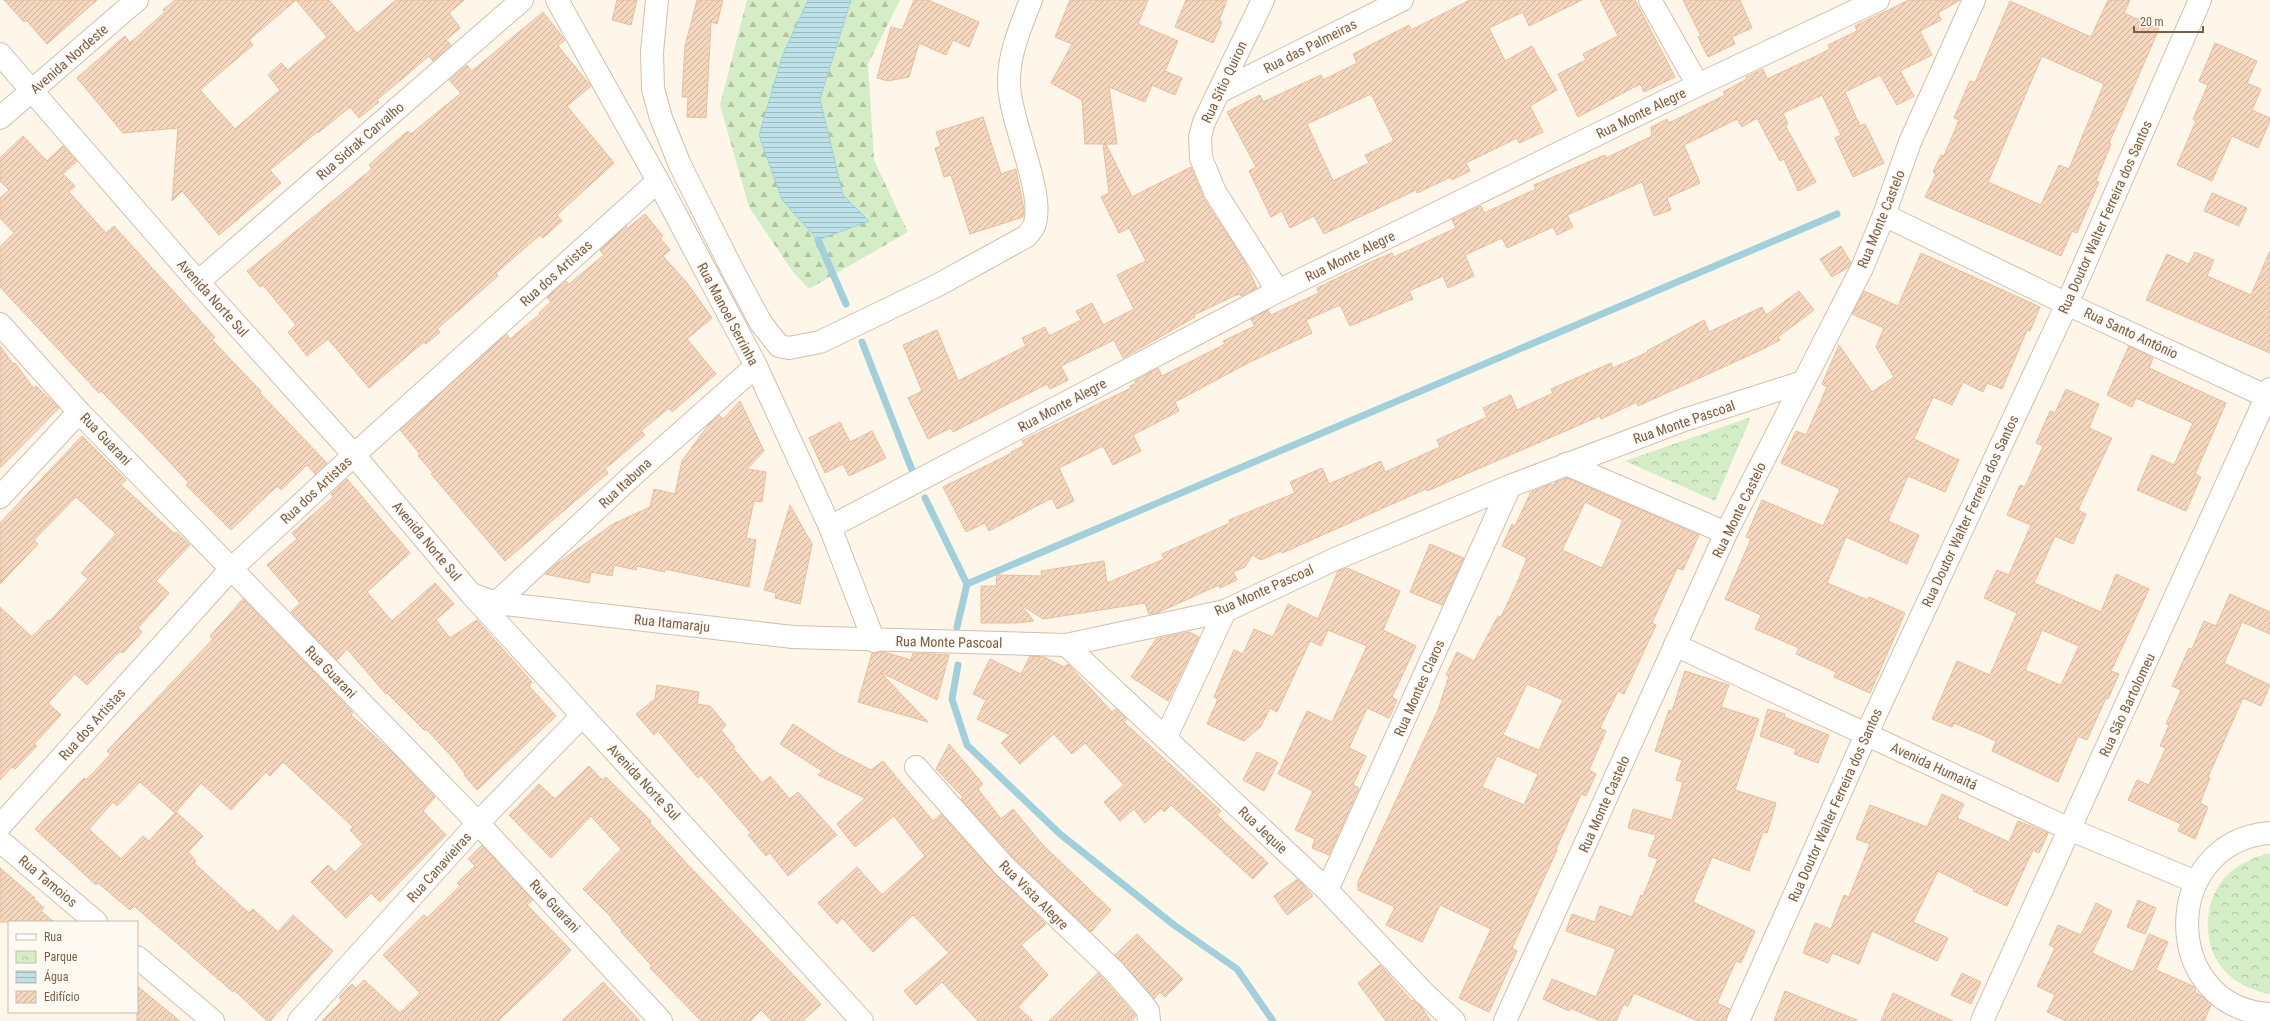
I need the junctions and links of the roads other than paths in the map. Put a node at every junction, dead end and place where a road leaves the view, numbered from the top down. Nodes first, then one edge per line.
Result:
1 (137, 0) edge
2 (522, 0) edge
3 (557, 0) edge
4 (657, 0) edge
5 (1031, 0) edge
6 (1262, 0) edge
7 (1402, 0) edge
8 (1650, 0) edge
9 (1878, 0) edge
10 (1974, 0) edge
11 (2200, 0) edge
12 (0, 54) edge
13 (1698, 85) junction
14 (32, 90) junction
15 (1219, 92) junction
16 (0, 118) edge
17 (658, 181) junction
18 (1884, 214) junction
19 (198, 282) junction
20 (1278, 291) junction
21 (2068, 304) junction
22 (0, 324) edge
23 (756, 366) junction
24 (1803, 382) junction
25 (2269, 394) edge
26 (79, 412) junction
27 (354, 455) junction
28 (1566, 464) junction
29 (1510, 486) junction
30 (0, 497) edge
31 (830, 527) junction
32 (1726, 533) junction
33 (231, 569) junction
34 (471, 594) junction
35 (496, 603) junction
36 (1224, 611) junction
37 (874, 640) junction
38 (1066, 645) junction
39 (1675, 645) junction
40 (582, 716) junction
41 (1866, 735) junction
42 (1166, 737) junction
43 (916, 767) dead end
44 (478, 823) junction
45 (0, 826) edge
46 (2070, 829) junction
47 (2270, 833) edge
48 (0, 841) edge
49 (2196, 882) junction
50 (1327, 890) junction
51 (95, 921) edge
52 (138, 958) edge
53 (2231, 1013) edge
54 (2270, 1014) edge
55 (856, 1019) edge
56 (213, 1021) edge
57 (299, 1021) edge
58 (661, 1021) edge
59 (1149, 1021) edge
60 (1454, 1021) edge
61 (1505, 1021) edge
62 (1738, 1021) edge
63 (1982, 1021) edge

1 - 14 street, Avenida Nordeste
2 - 19 street, Rua Sidrak Carvalho
3 - 17 street, Rua Manoel Serrinha
4 - 5 street
6 - 15 street, Rua Sítio Quiron
7 - 15 street, Rua das Palmeiras
8 - 13 street
9 - 13 street, Rua Monte Alegre
10 - 18 street, Rua Monte Castelo
11 - 21 street, Rua Doutor Walter Ferreira dos Santos
12 - 14 street, Avenida Norte Sul
13 - 20 street, Rua Monte Alegre
14 - 16 street, Avenida Nordeste
14 - 19 street, Avenida Norte Sul
15 - 20 street, Rua Sítio Quiron
17 - 23 street, Rua Manoel Serrinha
17 - 27 street, Rua dos Artistas
18 - 21 street, Rua Santo Antônio
18 - 24 street, Rua Monte Castelo
19 - 27 street, Avenida Norte Sul
20 - 31 street, Rua Monte Alegre
21 - 25 street, Rua Santo Antônio
21 - 41 street, Rua Doutor Walter Ferreira dos Santos
22 - 26 street, Rua Guarani
23 - 31 street, Rua Manoel Serrinha
23 - 35 street, Rua Itabuna
24 - 28 street, Rua Monte Pascoal
24 - 32 street, Rua Monte Castelo
25 - 46 street, Rua São Bartolomeu
26 - 30 street
26 - 33 street, Rua Guarani
27 - 33 street, Rua dos Artistas
27 - 34 street, Avenida Norte Sul
28 - 29 street, Rua Monte Pascoal
28 - 32 street
29 - 36 street, Rua Monte Pascoal
29 - 50 street, Rua Montes Claros
31 - 37 street, Rua Manoel Serrinha
32 - 39 street, Rua Monte Castelo
33 - 44 street, Rua Guarani
33 - 45 street, Rua dos Artistas
34 - 35 street, Rua Itamaraju
34 - 40 street, Avenida Norte Sul
35 - 37 street, Rua Itamaraju
36 - 38 street, Rua Monte Pascoal
36 - 42 street
37 - 38 street, Rua Monte Pascoal
38 - 42 street, Rua Jequie
39 - 41 street, Avenida Humaitá
39 - 61 street, Rua Monte Castelo
40 - 44 street, Rua Canavieiras
40 - 55 street, Avenida Norte Sul
41 - 46 street, Avenida Humaitá
41 - 62 street, Rua Doutor Walter Ferreira dos Santos
42 - 50 street, Rua Jequie
43 - 59 street, Rua Vista Alegre
44 - 57 street, Rua Canavieiras
44 - 58 street, Rua Guarani
46 - 49 street, Avenida Humaitá
46 - 63 street, Rua São Bartolomeu
47 - 49 street
48 - 51 street, Rua Tamoios
49 - 53 street
50 - 60 street, Rua Jequie
52 - 56 street
53 - 54 street

